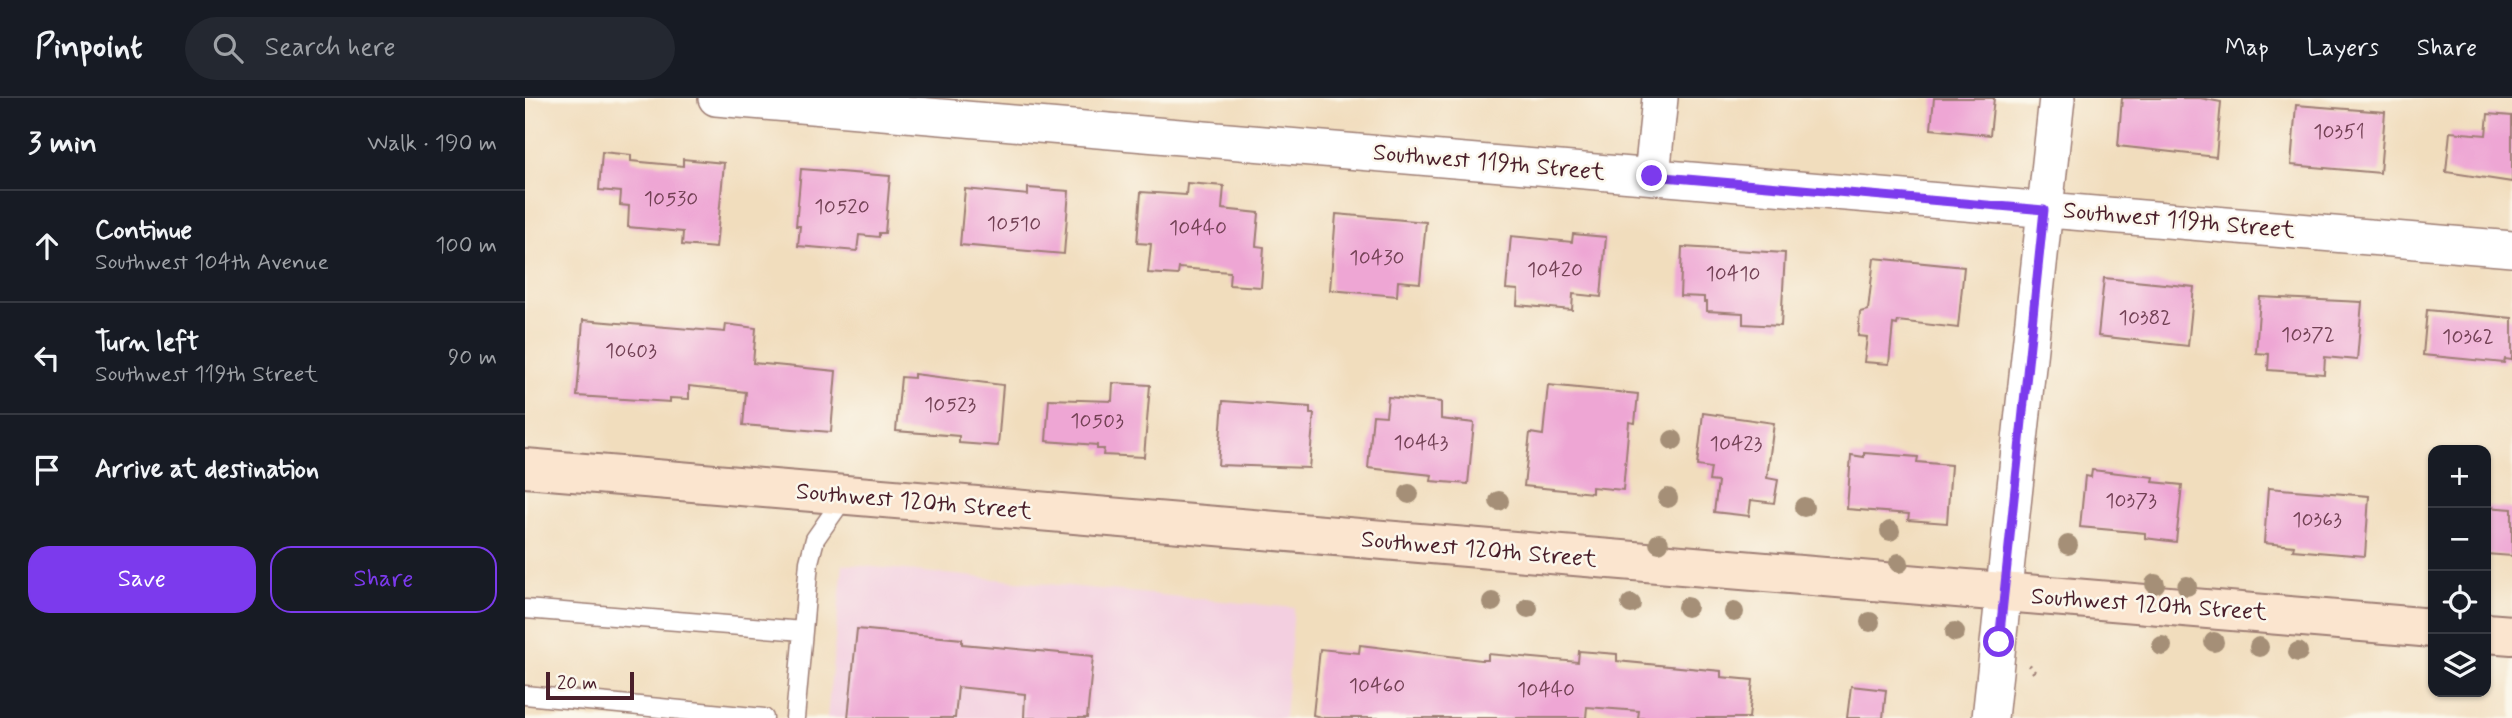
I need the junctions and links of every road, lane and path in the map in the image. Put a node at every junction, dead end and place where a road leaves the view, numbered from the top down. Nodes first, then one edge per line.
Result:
1 (716, 98) edge
2 (1660, 98) edge
3 (2057, 98) edge
4 (1652, 176) junction
5 (2044, 210) junction
6 (2512, 249) edge
7 (525, 468) edge
8 (845, 496) junction
9 (2005, 594) junction
10 (525, 609) edge
11 (2428, 628) edge
12 (803, 631) junction
13 (2491, 633) edge
14 (2512, 635) edge
15 (525, 695) edge
16 (764, 718) edge
17 (795, 718) edge
18 (1990, 718) edge

1 - 4 street, Southwest 119th Street
2 - 4 street
3 - 5 street
4 - 5 street, Southwest 119th Street
5 - 6 street, Southwest 119th Street
5 - 9 street
7 - 8 street, Southwest 120th Street
8 - 9 street, Southwest 120th Street
8 - 12 lane
9 - 11 street, Southwest 120th Street
9 - 18 street
10 - 12 lane
12 - 17 lane
13 - 14 street
15 - 16 lane

